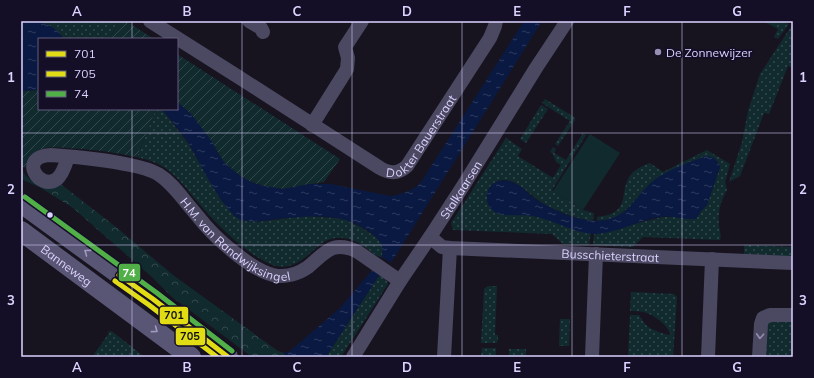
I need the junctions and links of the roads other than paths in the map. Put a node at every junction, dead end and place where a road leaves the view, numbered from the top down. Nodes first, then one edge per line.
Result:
1 (150, 21) edge
2 (249, 21) edge
3 (362, 21) edge
4 (496, 21) edge
5 (567, 21) edge
6 (263, 32) dead end
7 (176, 38) edge
8 (178, 39) edge
9 (312, 125) junction
10 (68, 156) dead end
11 (21, 203) edge
12 (21, 231) edge
13 (430, 237) junction
14 (450, 248) junction
15 (596, 254) junction
16 (712, 259) junction
17 (793, 263) edge
18 (400, 281) junction
19 (112, 298) junction
20 (793, 315) edge
21 (209, 343) junction
22 (190, 357) edge
23 (228, 357) edge
24 (353, 357) edge
25 (444, 357) edge
26 (592, 357) edge
27 (708, 357) edge
28 (759, 357) edge

1 - 7 street, Dokter Bauerstraat
2 - 6 street
3 - 9 street
4 - 9 street, Dokter Bauerstraat
5 - 13 street, Stalkaarsen
8 - 9 street, Dokter Bauerstraat
10 - 18 street, H.M. van Randwijksingel
21 -> 11 main road, Banneweg
12 - 19 main road, Banneweg
13 - 14 street, Busschieterstraat
13 - 18 street, Stalkaarsen
14 - 15 street, Busschieterstraat
14 - 25 street
15 - 16 street, Busschieterstraat
15 - 26 street
16 - 17 street, Busschieterstraat
16 - 27 street
18 - 24 street, Stalkaarsen
19 - 21 main road, Banneweg
19 -> 22 main road, Banneweg
20 -> 28 street
21 - 23 main road, Banneweg

